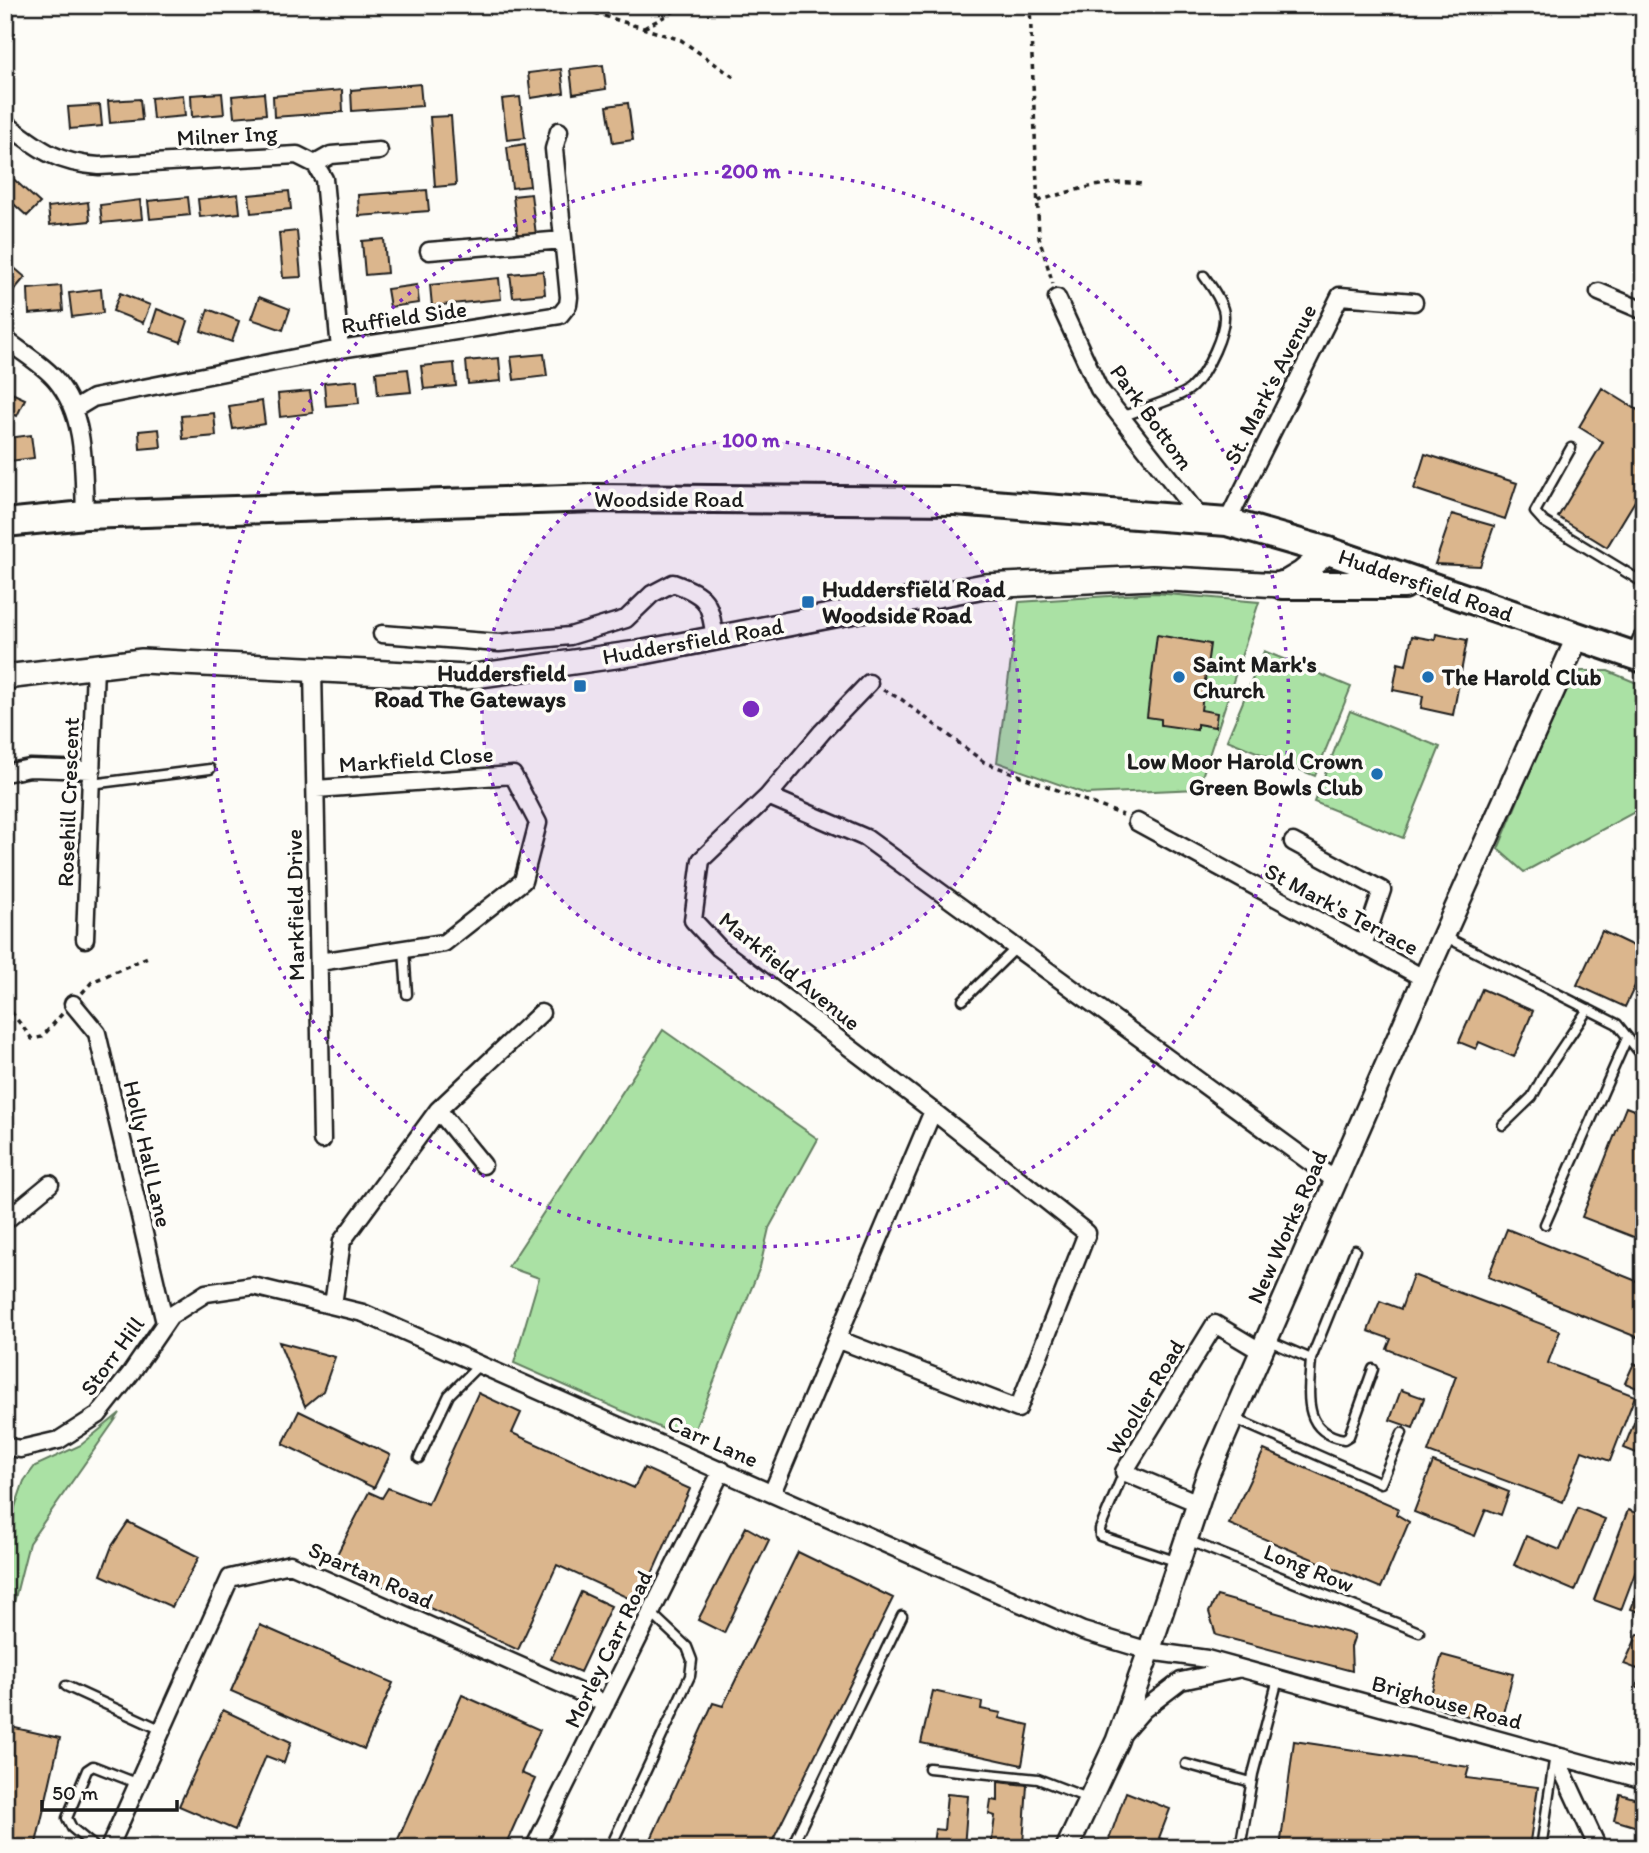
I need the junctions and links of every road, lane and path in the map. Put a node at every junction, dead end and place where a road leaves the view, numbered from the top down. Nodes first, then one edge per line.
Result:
1 (555, 5) edge
2 (685, 5) edge
3 (1030, 5) edge
4 (643, 29) junction
5 (735, 78) dead end
6 (5, 123) edge
7 (559, 131) dead end
8 (379, 151) dead end
9 (315, 164) junction
10 (1143, 184) dead end
11 (1038, 201) junction
12 (563, 240) junction
13 (429, 251) dead end
14 (1203, 276) dead end
15 (1599, 292) dead end
16 (1057, 298) joint
17 (1414, 302) dead end
18 (1644, 310) edge
19 (5, 339) edge
20 (340, 349) junction
21 (73, 410) junction
22 (1121, 417) junction
23 (1571, 448) dead end
24 (85, 515) junction
25 (1214, 521) junction
26 (5, 523) edge
27 (1328, 551) junction
28 (1644, 583) edge
29 (1282, 585) junction
30 (1430, 586) junction
31 (382, 634) dead end
32 (1578, 636) junction
33 (715, 638) junction
34 (1642, 652) edge
35 (95, 666) junction
36 (313, 669) junction
37 (5, 677) edge
38 (869, 683) joint
39 (210, 769) dead end
40 (5, 773) edge
41 (91, 777) junction
42 (316, 789) junction
43 (768, 796) junction
44 (1137, 822) joint
45 (1293, 842) dead end
46 (1444, 936) junction
47 (85, 939) dead end
48 (1363, 946) junction
49 (1016, 948) junction
50 (404, 949) junction
51 (319, 962) junction
52 (1424, 979) junction
53 (407, 994) dead end
54 (963, 1000) dead end
55 (73, 1004) dead end
56 (1588, 1009) junction
57 (541, 1013) dead end
58 (1627, 1038) junction
59 (1644, 1058) edge
60 (438, 1110) junction
61 (933, 1111) junction
62 (1503, 1125) dead end
63 (322, 1139) dead end
64 (483, 1165) dead end
65 (1336, 1181) junction
66 (50, 1184) dead end
67 (5, 1221) edge
68 (1545, 1224) dead end
69 (1355, 1251) dead end
70 (253, 1286) joint
71 (333, 1305) junction
72 (165, 1323) junction
73 (837, 1339) junction
74 (1264, 1346) junction
75 (1311, 1359) junction
76 (481, 1363) junction
77 (1373, 1369) dead end
78 (1233, 1418) junction
79 (1402, 1433) dead end
80 (5, 1446) edge
81 (419, 1458) dead end
82 (722, 1470) junction
83 (1124, 1472) junction
84 (772, 1493) junction
85 (1198, 1503) junction
86 (1186, 1539) junction
87 (1178, 1562) junction
88 (651, 1613) junction
89 (902, 1616) dead end
90 (1419, 1632) dead end
91 (1149, 1651) junction
92 (1239, 1668) junction
93 (1278, 1679) junction
94 (66, 1686) dead end
95 (606, 1703) junction
96 (162, 1730) junction
97 (1116, 1741) junction
98 (1555, 1755) junction
99 (1186, 1764) dead end
100 (929, 1768) dead end
101 (1644, 1780) edge
102 (1251, 1782) junction
103 (139, 1784) junction
104 (1090, 1799) junction
105 (96, 1848) edge
106 (109, 1848) edge
107 (534, 1848) edge
108 (610, 1848) edge
109 (790, 1848) edge
110 (1067, 1848) edge
111 (1240, 1848) edge
112 (1541, 1848) edge
113 (1598, 1848) edge

1 - 4 path
2 - 4 path
3 - 11 path
4 - 5 path
6 - 9 street, Milner Ing
7 - 12 street, Ruffield Side
8 - 9 street
9 - 20 street
10 - 11 path
11 - 16 path
12 - 13 street
12 - 20 street, Ruffield Side
14 - 22 lane
15 - 18 street
16 - 22 street, Park Bottom
17 - 25 street, St. Mark's Avenue
19 - 21 street
20 - 21 street, Ruffield Side
21 - 24 street
22 - 25 street, Park Bottom
23 - 28 lane
24 - 25 main road, Woodside Road
24 - 26 main road, Woodside Road
25 - 27 main road, Woodside Road
27 - 29 main road, Huddersfield Road
27 - 30 main road, Huddersfield Road
29 - 30 main road
29 - 33 main road, Huddersfield Road
30 - 32 main road, Huddersfield Road
31 - 33 street
32 - 34 main road, Huddersfield Road
32 - 46 street, New Works Road
33 - 36 main road, Huddersfield Road
35 - 36 main road, Huddersfield Road
35 - 37 main road, Huddersfield Road
35 - 41 street, Rosehill Crescent
36 - 42 street, Markfield Drive
38 - 43 street
38 - 44 path
39 - 41 lane
40 - 41 street
41 - 47 street, Rosehill Crescent
42 - 50 street, Markfield Close
42 - 51 street, Markfield Drive
43 - 49 street
43 - 61 street, Markfield Avenue
44 - 48 street, St Mark's Terrace
45 - 48 street
46 - 52 street, New Works Road
46 - 56 lane
48 - 52 street, St Mark's Terrace
49 - 54 lane
49 - 65 street
50 - 51 street, Markfield Close
50 - 53 lane
51 - 63 street, Markfield Drive
52 - 65 street, New Works Road
55 - 72 street, Holly Hall Lane
56 - 58 lane
56 - 62 lane
57 - 60 street
58 - 59 lane
58 - 68 lane
60 - 64 street
60 - 71 street
61 - 73 street
61 - 73 street
65 - 74 street, New Works Road
66 - 67 street
69 - 75 lane
70 - 71 street, Carr Lane
70 - 72 street, Storr Hill
71 - 76 street, Carr Lane
72 - 80 street, Storr Hill
73 - 84 street
74 - 75 lane
74 - 78 street, New Works Road
74 - 83 street, Wooller Road
75 - 77 lane
76 - 81 lane
76 - 82 street, Carr Lane
78 - 79 lane
78 - 85 street, New Works Road
82 - 84 street, Carr Lane
82 - 88 street, Morley Carr Road
83 - 85 street, Wooller Road
83 - 87 lane
84 - 91 street, Carr Lane
85 - 86 street, New Works Road
86 - 87 street, New Works Road
86 - 90 lane, Long Row
87 - 91 street, New Works Road
88 - 95 street, Morley Carr Road
88 - 108 lane
89 - 109 lane
91 - 92 street, Brighouse Road
91 - 97 street, New Works Road
92 - 93 street, Brighouse Road
92 - 97 street, Brighouse Road
93 - 98 street, Brighouse Road
93 - 102 lane
94 - 96 lane
95 - 96 street, Spartan Road
95 - 107 street, Morley Carr Road
96 - 103 street, Spartan Road
97 - 104 street, New Works Road
98 - 101 street, Brighouse Road
98 - 112 lane
98 - 113 street
99 - 102 lane
100 - 104 lane
102 - 111 lane
103 - 105 lane
103 - 106 street, Spartan Road
104 - 110 street, New Works Road

